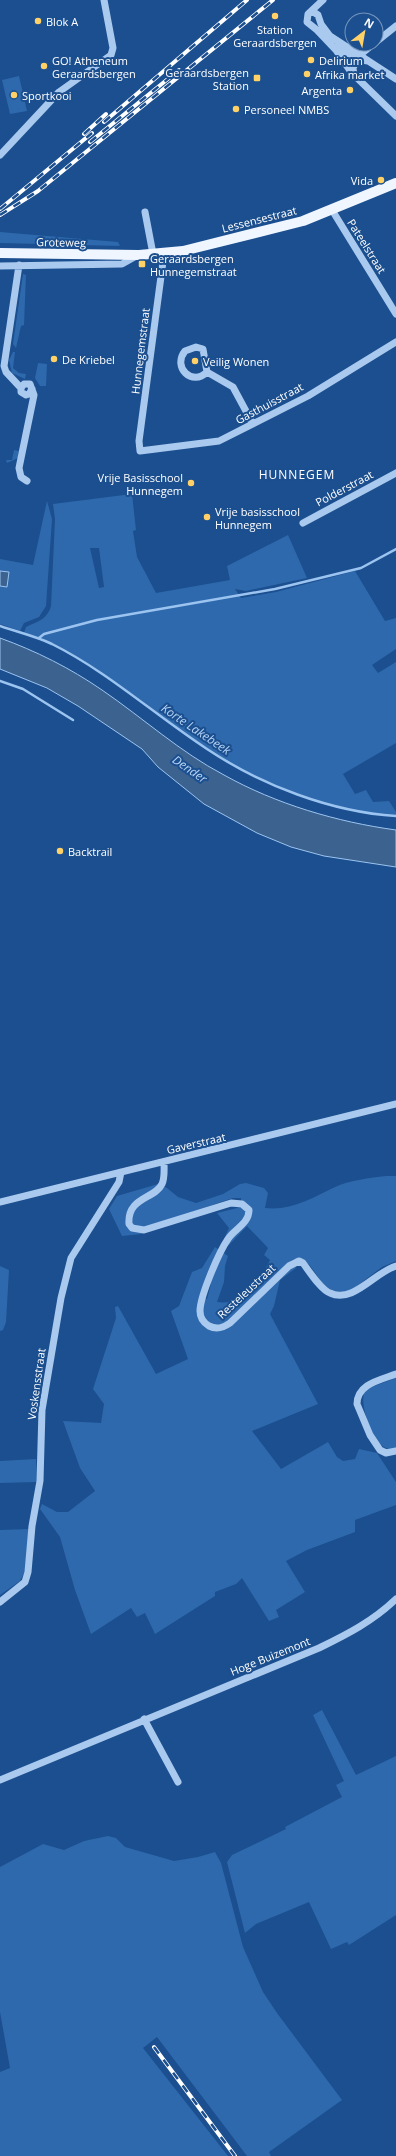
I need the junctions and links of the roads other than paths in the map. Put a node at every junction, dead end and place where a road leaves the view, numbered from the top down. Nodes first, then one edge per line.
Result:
1 (104, 0) edge
2 (316, 8) edge
3 (319, 20) junction
4 (310, 25) junction
5 (396, 26) edge
6 (322, 35) junction
7 (384, 36) edge
8 (364, 52) edge
9 (360, 55) junction
10 (368, 61) junction
11 (354, 75) junction
12 (396, 79) edge
13 (396, 116) edge
14 (0, 155) edge
15 (396, 183) edge
16 (332, 210) junction
17 (145, 212) dead end
18 (0, 253) edge
19 (123, 254) joint
20 (153, 254) junction
21 (164, 254) junction
22 (139, 255) junction
23 (19, 265) junction
24 (0, 266) edge
25 (396, 314) edge
26 (396, 342) edge
27 (207, 372) junction
28 (22, 386) junction
29 (32, 389) junction
30 (26, 395) junction
31 (33, 402) junction
32 (253, 424) junction
33 (140, 451) joint
34 (396, 473) edge
35 (27, 481) dead end
36 (303, 523) dead end
37 (396, 1104) edge
38 (164, 1162) junction
39 (121, 1172) junction
40 (0, 1202) edge
41 (396, 1266) edge
42 (396, 1374) edge
43 (396, 1451) edge
44 (396, 1599) edge
45 (0, 1602) edge
46 (144, 1719) junction
47 (0, 1780) edge
48 (178, 1782) dead end

1 - 14 street
2 - 3 street
2 - 4 street
3 - 4 street
3 - 9 street
4 - 6 street
5 - 7 street
6 - 9 street
6 - 11 street
8 - 9 street
9 - 10 street
10 - 11 street
10 - 12 street
11 - 13 street
15 - 16 main road, Lessensestraat
16 - 21 main road, Lessensestraat
16 - 25 street, Pateelstraat
17 - 20 street
18 - 19 main road, Groteweg
19 - 22 main road, Lessensestraat
20 - 21 main road, Lessensestraat
20 - 22 main road, Lessensestraat
21 - 33 street, Hunnegemstraat
22 - 23 street, Groteweg
23 - 24 street, Groteweg
23 - 28 street
26 - 32 street, Gasthuisstraat
27 - 27 street
27 - 32 street
28 - 29 street
28 - 30 street
29 - 30 street
29 - 31 street
30 - 31 street
31 - 35 street
32 - 33 street, Gasthuisstraat
34 - 36 street, Polderstraat
37 - 38 street, Gaverstraat
38 - 39 street, Gaverstraat
38 - 41 street, Resteleustraat
39 - 40 street, Gaverstraat
39 - 45 street, Voskensstraat
42 - 43 street
44 - 46 street, Hoge Buizemont
46 - 47 street, Hoge Buizemont
46 - 48 street

